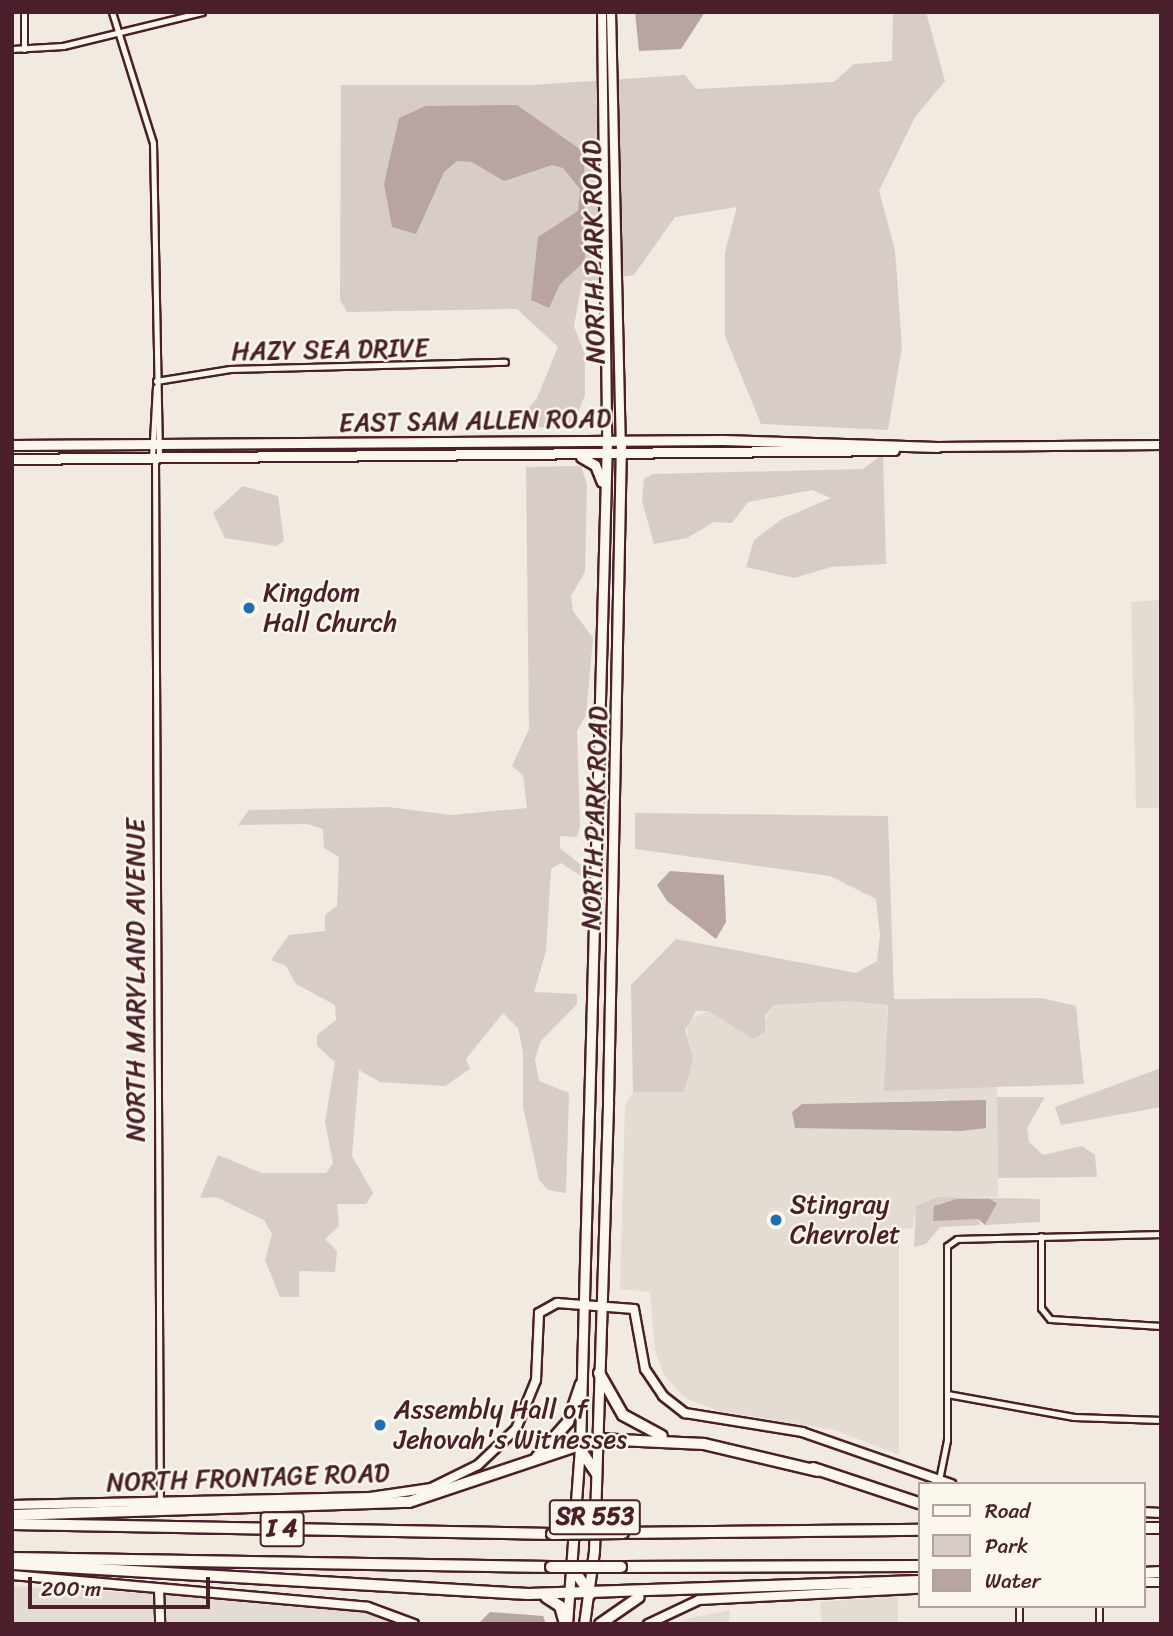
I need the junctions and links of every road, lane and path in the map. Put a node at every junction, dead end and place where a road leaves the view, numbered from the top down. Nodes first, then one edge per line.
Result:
1 (24, 12) edge
2 (112, 12) edge
3 (202, 12) edge
4 (601, 12) edge
5 (611, 12) edge
6 (116, 35) junction
7 (12, 48) edge
8 (24, 49) junction
9 (505, 362) dead end
10 (156, 384) junction
11 (607, 441) junction
12 (621, 441) junction
13 (155, 444) junction
14 (12, 445) edge
15 (1161, 445) edge
16 (937, 447) junction
17 (622, 454) junction
18 (607, 455) junction
19 (572, 456) junction
20 (155, 458) junction
21 (12, 459) edge
22 (606, 495) junction
23 (1161, 1234) edge
24 (1041, 1236) junction
25 (583, 1303) junction
26 (601, 1304) junction
27 (1161, 1326) edge
28 (599, 1373) junction
29 (581, 1384) junction
30 (947, 1394) junction
31 (1161, 1420) edge
32 (597, 1439) junction
33 (580, 1449) junction
34 (530, 1462) junction
35 (818, 1471) junction
36 (596, 1473) junction
37 (939, 1480) junction
38 (945, 1482) edge
39 (160, 1503) junction
40 (918, 1503) edge
41 (12, 1504) edge
42 (12, 1515) edge
43 (12, 1524) edge
44 (918, 1530) edge
45 (12, 1558) edge
46 (12, 1564) edge
47 (918, 1566) edge
48 (575, 1570) junction
49 (12, 1575) edge
50 (918, 1581) edge
51 (159, 1589) junction
52 (918, 1589) edge
53 (528, 1594) junction
54 (572, 1594) junction
55 (590, 1594) junction
56 (653, 1594) junction
57 (160, 1624) edge
58 (414, 1624) edge
59 (566, 1624) edge
60 (584, 1624) edge
61 (600, 1624) edge
62 (648, 1624) edge

1 - 8 street
2 - 6 street, NORTH MARYLAND AVENUE
3 - 6 street
4 - 11 street, NORTH PARK ROAD
5 - 12 street, NORTH PARK ROAD
6 - 8 street
6 - 10 street, NORTH MARYLAND AVENUE
7 - 8 street
9 - 10 street, HAZY SEA DRIVE
10 - 13 street, NORTH MARYLAND AVENUE
11 - 12 main road, EAST SAM ALLEN ROAD
11 - 13 main road, EAST SAM ALLEN ROAD
11 - 18 main road, NORTH PARK ROAD
12 - 16 main road, EAST SAM ALLEN ROAD
12 - 17 main road, NORTH PARK ROAD
13 - 14 main road, EAST SAM ALLEN ROAD
13 - 20 street, NORTH MARYLAND AVENUE
15 - 16 street, EAST SAM ALLEN ROAD
16 - 17 main road, EAST SAM ALLEN ROAD
17 - 18 main road, EAST SAM ALLEN ROAD
17 - 26 main road, NORTH PARK ROAD
18 - 19 main road, EAST SAM ALLEN ROAD
18 - 22 main road, NORTH PARK ROAD
19 - 20 main road, EAST SAM ALLEN ROAD
19 - 22 main road
20 - 21 main road, EAST SAM ALLEN ROAD
20 - 39 street, NORTH MARYLAND AVENUE
22 - 25 main road, NORTH PARK ROAD
23 - 24 street
24 - 27 street
24 - 30 street
25 - 26 street, NORTH FRONTAGE ROAD
25 - 29 main road, NORTH PARK ROAD / SR 553
25 - 39 street, NORTH FRONTAGE ROAD
26 - 28 main road, NORTH PARK ROAD / SR 553
26 - 37 street, NORTH FRONTAGE ROAD
28 - 32 main road, NORTH PARK ROAD / SR 553
28 - 35 highway
29 - 33 main road, NORTH PARK ROAD / SR 553
29 - 34 highway
30 - 31 street
30 - 37 street
32 - 33 highway
32 - 35 highway
32 - 36 main road, NORTH PARK ROAD / SR 553
33 - 34 highway
33 - 36 highway
33 - 48 main road, NORTH PARK ROAD / SR 553
34 - 42 highway
35 - 40 highway
36 - 55 main road, NORTH PARK ROAD / SR 553
37 - 38 street, NORTH FRONTAGE ROAD
39 - 41 street, NORTH FRONTAGE ROAD
43 - 44 highway, I 4, bridge
45 - 47 highway, I 4, bridge
46 - 53 highway
48 - 54 main road, NORTH PARK ROAD / SR 553
48 - 55 highway
49 - 51 street
50 - 56 highway
51 - 57 street
51 - 58 street
52 - 62 street
53 - 54 highway
53 - 59 highway
54 - 55 highway
54 - 59 main road, NORTH PARK ROAD / SR 553
55 - 56 highway
55 - 60 main road, NORTH PARK ROAD / SR 553
56 - 61 highway

